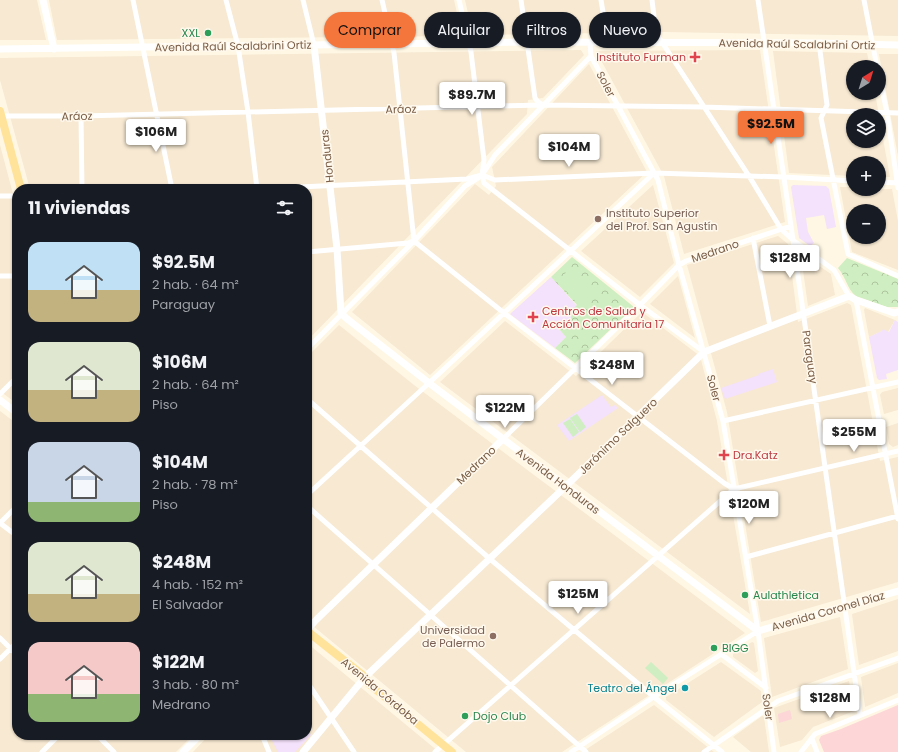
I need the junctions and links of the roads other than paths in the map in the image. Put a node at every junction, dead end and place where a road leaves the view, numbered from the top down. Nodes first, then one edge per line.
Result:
1 (43, 0) edge
2 (133, 0) edge
3 (226, 0) edge
4 (303, 0) edge
5 (382, 0) edge
6 (459, 0) edge
7 (521, 0) edge
8 (601, 0) edge
9 (652, 0) edge
10 (758, 0) edge
11 (864, 0) edge
12 (385, 12) edge
13 (462, 12) edge
14 (523, 12) edge
15 (603, 12) edge
16 (663, 42) junction
17 (765, 43) junction
18 (819, 43) junction
19 (873, 44) junction
20 (314, 45) junction
21 (324, 45) edge
22 (898, 45) edge
23 (238, 46) junction
24 (142, 48) junction
25 (392, 48) edge
26 (470, 48) edge
27 (529, 48) edge
28 (590, 48) edge
29 (0, 49) edge
30 (54, 49) junction
31 (591, 56) junction
32 (876, 60) edge
33 (884, 100) edge
34 (544, 105) junction
35 (618, 106) junction
36 (478, 107) junction
37 (703, 107) junction
38 (400, 109) junction
39 (322, 110) junction
40 (774, 110) junction
41 (824, 111) junction
42 (248, 112) junction
43 (887, 113) junction
44 (898, 113) edge
45 (0, 114) edge
46 (156, 114) junction
47 (81, 116) junction
48 (654, 174) junction
49 (482, 175) junction
50 (749, 176) junction
51 (784, 177) junction
52 (833, 180) junction
53 (846, 181) edge
54 (408, 182) junction
55 (886, 183) edge
56 (20, 184) edge
57 (82, 184) edge
58 (171, 184) edge
59 (256, 184) edge
60 (898, 185) edge
61 (331, 186) junction
62 (312, 187) edge
63 (0, 196) edge
64 (12, 196) edge
65 (791, 226) junction
66 (780, 229) junction
67 (753, 238) junction
68 (414, 241) junction
69 (794, 241) junction
70 (337, 249) junction
71 (571, 251) junction
72 (312, 252) edge
73 (680, 266) junction
74 (0, 276) edge
75 (12, 276) edge
76 (898, 276) edge
77 (849, 296) junction
78 (856, 300) junction
79 (640, 305) junction
80 (341, 313) junction
81 (504, 313) junction
82 (804, 314) junction
83 (897, 314) edge
84 (770, 326) junction
85 (312, 344) edge
86 (704, 352) junction
87 (576, 368) junction
88 (12, 381) edge
89 (898, 382) edge
90 (429, 383) junction
91 (873, 388) junction
92 (0, 394) edge
93 (0, 400) edge
94 (816, 401) junction
95 (312, 403) edge
96 (12, 409) edge
97 (639, 416) junction
98 (723, 421) junction
99 (503, 439) junction
100 (360, 446) junction
101 (898, 451) edge
102 (886, 454) junction
103 (826, 468) junction
104 (566, 486) junction
105 (734, 489) junction
106 (312, 490) edge
107 (431, 507) junction
108 (12, 511) edge
109 (312, 511) edge
110 (898, 517) edge
111 (0, 523) edge
112 (12, 532) edge
113 (835, 534) junction
114 (657, 556) junction
115 (746, 557) junction
116 (490, 559) junction
117 (372, 565) junction
118 (898, 591) edge
119 (845, 607) junction
120 (430, 615) junction
121 (312, 625) edge
122 (574, 630) junction
123 (758, 631) junction
124 (312, 634) edge
125 (0, 638) edge
126 (10, 648) joint
127 (721, 654) junction
128 (898, 658) edge
129 (0, 659) edge
130 (855, 673) junction
131 (365, 677) junction
132 (511, 686) junction
133 (766, 688) junction
134 (312, 689) edge
135 (654, 697) junction
136 (898, 700) edge
137 (768, 706) junction
138 (860, 715) junction
139 (331, 717) junction
140 (812, 739) junction
141 (54, 740) edge
142 (102, 740) edge
143 (195, 740) edge
144 (264, 740) edge
145 (444, 745) junction
146 (713, 745) junction
147 (580, 746) junction
148 (185, 751) edge
149 (42, 752) edge
150 (114, 752) edge
151 (269, 752) edge
152 (303, 752) edge
153 (354, 752) edge
154 (435, 752) edge
155 (452, 752) edge
156 (570, 752) edge
157 (586, 752) edge
158 (704, 752) edge
159 (722, 752) edge
160 (774, 752) edge
161 (801, 752) edge
162 (817, 752) edge

1 - 30 main road
2 - 24 street
3 - 23 street
4 - 20 street, Honduras
5 - 12 street
6 - 13 street
7 - 14 street
8 - 15 street
9 - 16 street
10 - 17 street, Paraguay
11 - 19 street
16 - 17 main road, Avenida Raúl Scalabrini Ortiz
16 - 37 street
17 - 18 main road, Avenida Raúl Scalabrini Ortiz
17 - 40 street, Paraguay
18 - 19 main road, Avenida Raúl Scalabrini Ortiz
18 - 41 street
19 - 22 main road, Avenida Raúl Scalabrini Ortiz
19 - 32 street
20 - 21 main road, Avenida Raúl Scalabrini Ortiz
20 - 23 main road, Avenida Raúl Scalabrini Ortiz
20 - 39 main road, Honduras
23 - 24 main road, Avenida Raúl Scalabrini Ortiz
23 - 42 street
24 - 30 main road, Avenida Raúl Scalabrini Ortiz
24 - 46 street
25 - 38 street
26 - 36 street
27 - 34 street
28 - 31 street, Soler
29 - 30 main road, Avenida Raúl Scalabrini Ortiz
31 - 34 street
31 - 35 street, Soler
33 - 43 street
34 - 35 street, Aráoz
34 - 36 street, Aráoz
34 - 49 street
35 - 37 street, Aráoz
35 - 48 street, Soler
36 - 38 street, Aráoz
36 - 49 street
37 - 40 street, Aráoz
37 - 50 street
38 - 39 street, Aráoz
38 - 54 street
39 - 42 street, Aráoz
39 - 61 main road, Honduras
40 - 41 street, Aráoz
40 - 51 street, Paraguay
41 - 43 street, Aráoz
41 - 52 street
42 - 46 street, Aráoz
42 - 59 street
43 - 44 street, Aráoz
43 - 60 street
45 - 47 street, Aráoz
45 - 56 main road
46 - 47 street, Aráoz
46 - 58 street
47 - 57 street
48 - 49 street
48 - 50 street
48 - 71 street
48 - 73 street, Soler
49 - 54 street
49 - 68 street
49 - 71 street
50 - 51 street
50 - 66 street
51 - 52 street
51 - 65 street, Paraguay
52 - 53 street
52 - 76 street
54 - 61 street
54 - 68 street
55 - 60 street
61 - 62 street
61 - 70 main road, Honduras
63 - 64 street
65 - 66 street, Medrano
65 - 69 street, Paraguay
66 - 67 street, Medrano
66 - 69 street
67 - 73 street, Medrano
67 - 84 street
68 - 70 street
68 - 80 street
68 - 81 street
69 - 77 street
69 - 82 street, Paraguay
70 - 72 street
70 - 80 main road, Honduras
71 - 79 street
71 - 81 street
73 - 79 street, Medrano
73 - 86 street, Soler
74 - 75 street
77 - 78 main road
77 - 82 main road, Jerónimo Salguero
78 - 83 main road
78 - 91 street
79 - 86 street
79 - 87 street, Medrano
80 - 85 street
80 - 90 main road, Avenida Honduras
81 - 87 street
81 - 90 street
82 - 84 main road, Jerónimo Salguero
82 - 94 street, Paraguay
84 - 86 main road, Jerónimo Salguero
86 - 97 main road, Jerónimo Salguero
86 - 98 street, Soler
87 - 97 street
87 - 99 street, Medrano
88 - 92 street
89 - 91 street
90 - 99 main road, Avenida Honduras
90 - 100 street
91 - 94 street
91 - 102 street
93 - 96 main road
94 - 98 street
94 - 103 street, Paraguay
95 - 100 street
97 - 104 main road, Jerónimo Salguero
97 - 105 street
98 - 105 street, Soler
99 - 104 main road, Avenida Honduras
99 - 107 main road, Medrano
100 - 106 street
100 - 107 street
101 - 102 street
102 - 103 street
102 - 110 street
103 - 105 street
103 - 113 street, Paraguay
104 - 114 main road, Avenida Honduras
104 - 116 main road, Jerónimo Salguero
105 - 114 street
105 - 115 street, Soler
107 - 116 street
107 - 117 main road, Medrano
108 - 111 street
109 - 117 street
110 - 113 street
111 - 112 street
113 - 115 street
113 - 119 street, Paraguay
114 - 122 street
114 - 123 main road, Avenida Honduras
115 - 123 street, Soler
116 - 120 main road, Jerónimo Salguero
116 - 122 street
117 - 120 street
117 - 121 main road, Medrano
118 - 119 main road, Avenida Coronel Díaz
119 - 123 main road, Avenida Coronel Díaz
119 - 130 street, Paraguay
120 - 131 main road, Jerónimo Salguero
120 - 132 street
122 - 132 street
122 - 135 street
123 - 127 street
123 - 133 street, Soler
124 - 131 main road, Avenida Córdoba
125 - 126 street
126 - 129 street
127 - 133 street
127 - 135 street
128 - 130 street
130 - 137 street
130 - 138 street, Paraguay
131 - 139 main road, Jerónimo Salguero
131 - 145 main road, Avenida Córdoba
132 - 145 street
132 - 147 street
133 - 137 street, Soler
134 - 139 street
135 - 146 street
135 - 147 street
136 - 138 street
137 - 146 street
137 - 160 street, Soler
138 - 140 street
139 - 152 main road, Jerónimo Salguero
139 - 153 street
140 - 161 street
140 - 162 street
141 - 149 street
142 - 150 street
143 - 148 main road
144 - 151 street
145 - 154 street
145 - 155 main road, Avenida Córdoba
146 - 158 street
146 - 159 street
147 - 156 street
147 - 157 street

